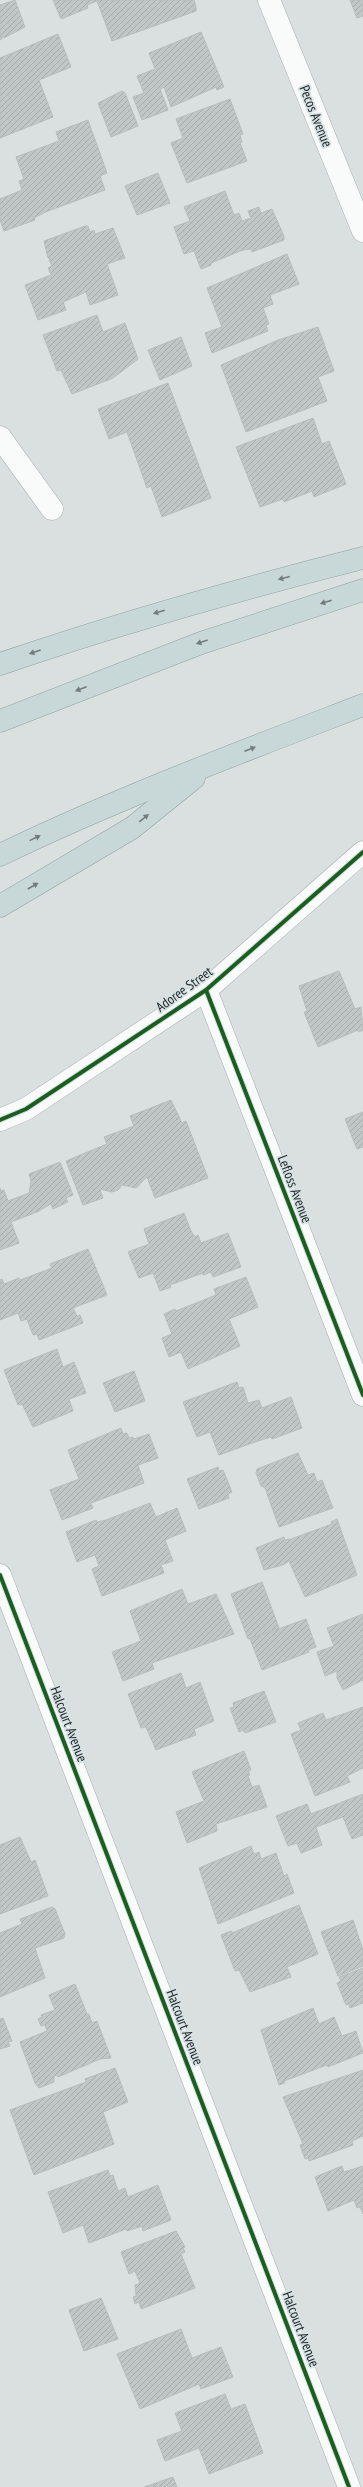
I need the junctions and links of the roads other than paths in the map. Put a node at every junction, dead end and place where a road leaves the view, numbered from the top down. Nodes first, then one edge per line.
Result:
1 (269, 0) edge
2 (363, 231) edge
3 (0, 438) edge
4 (52, 509) dead end
5 (363, 558) edge
6 (363, 590) edge
7 (0, 664) edge
8 (363, 705) edge
9 (0, 721) edge
10 (214, 762) junction
11 (363, 852) edge
12 (0, 855) edge
13 (0, 906) edge
14 (206, 990) junction
15 (0, 1120) edge
16 (363, 1395) edge
17 (0, 1574) edge
18 (349, 2487) edge

1 - 2 street, Pecos Avenue
3 - 4 street
5 -> 7 highway
6 -> 9 highway
10 -> 8 highway
12 -> 10 highway
13 -> 10 highway
11 - 14 street, Adoree Street
14 - 15 street, Adoree Street
14 - 16 street, Lefloss Avenue
17 - 18 street, Halcourt Avenue

